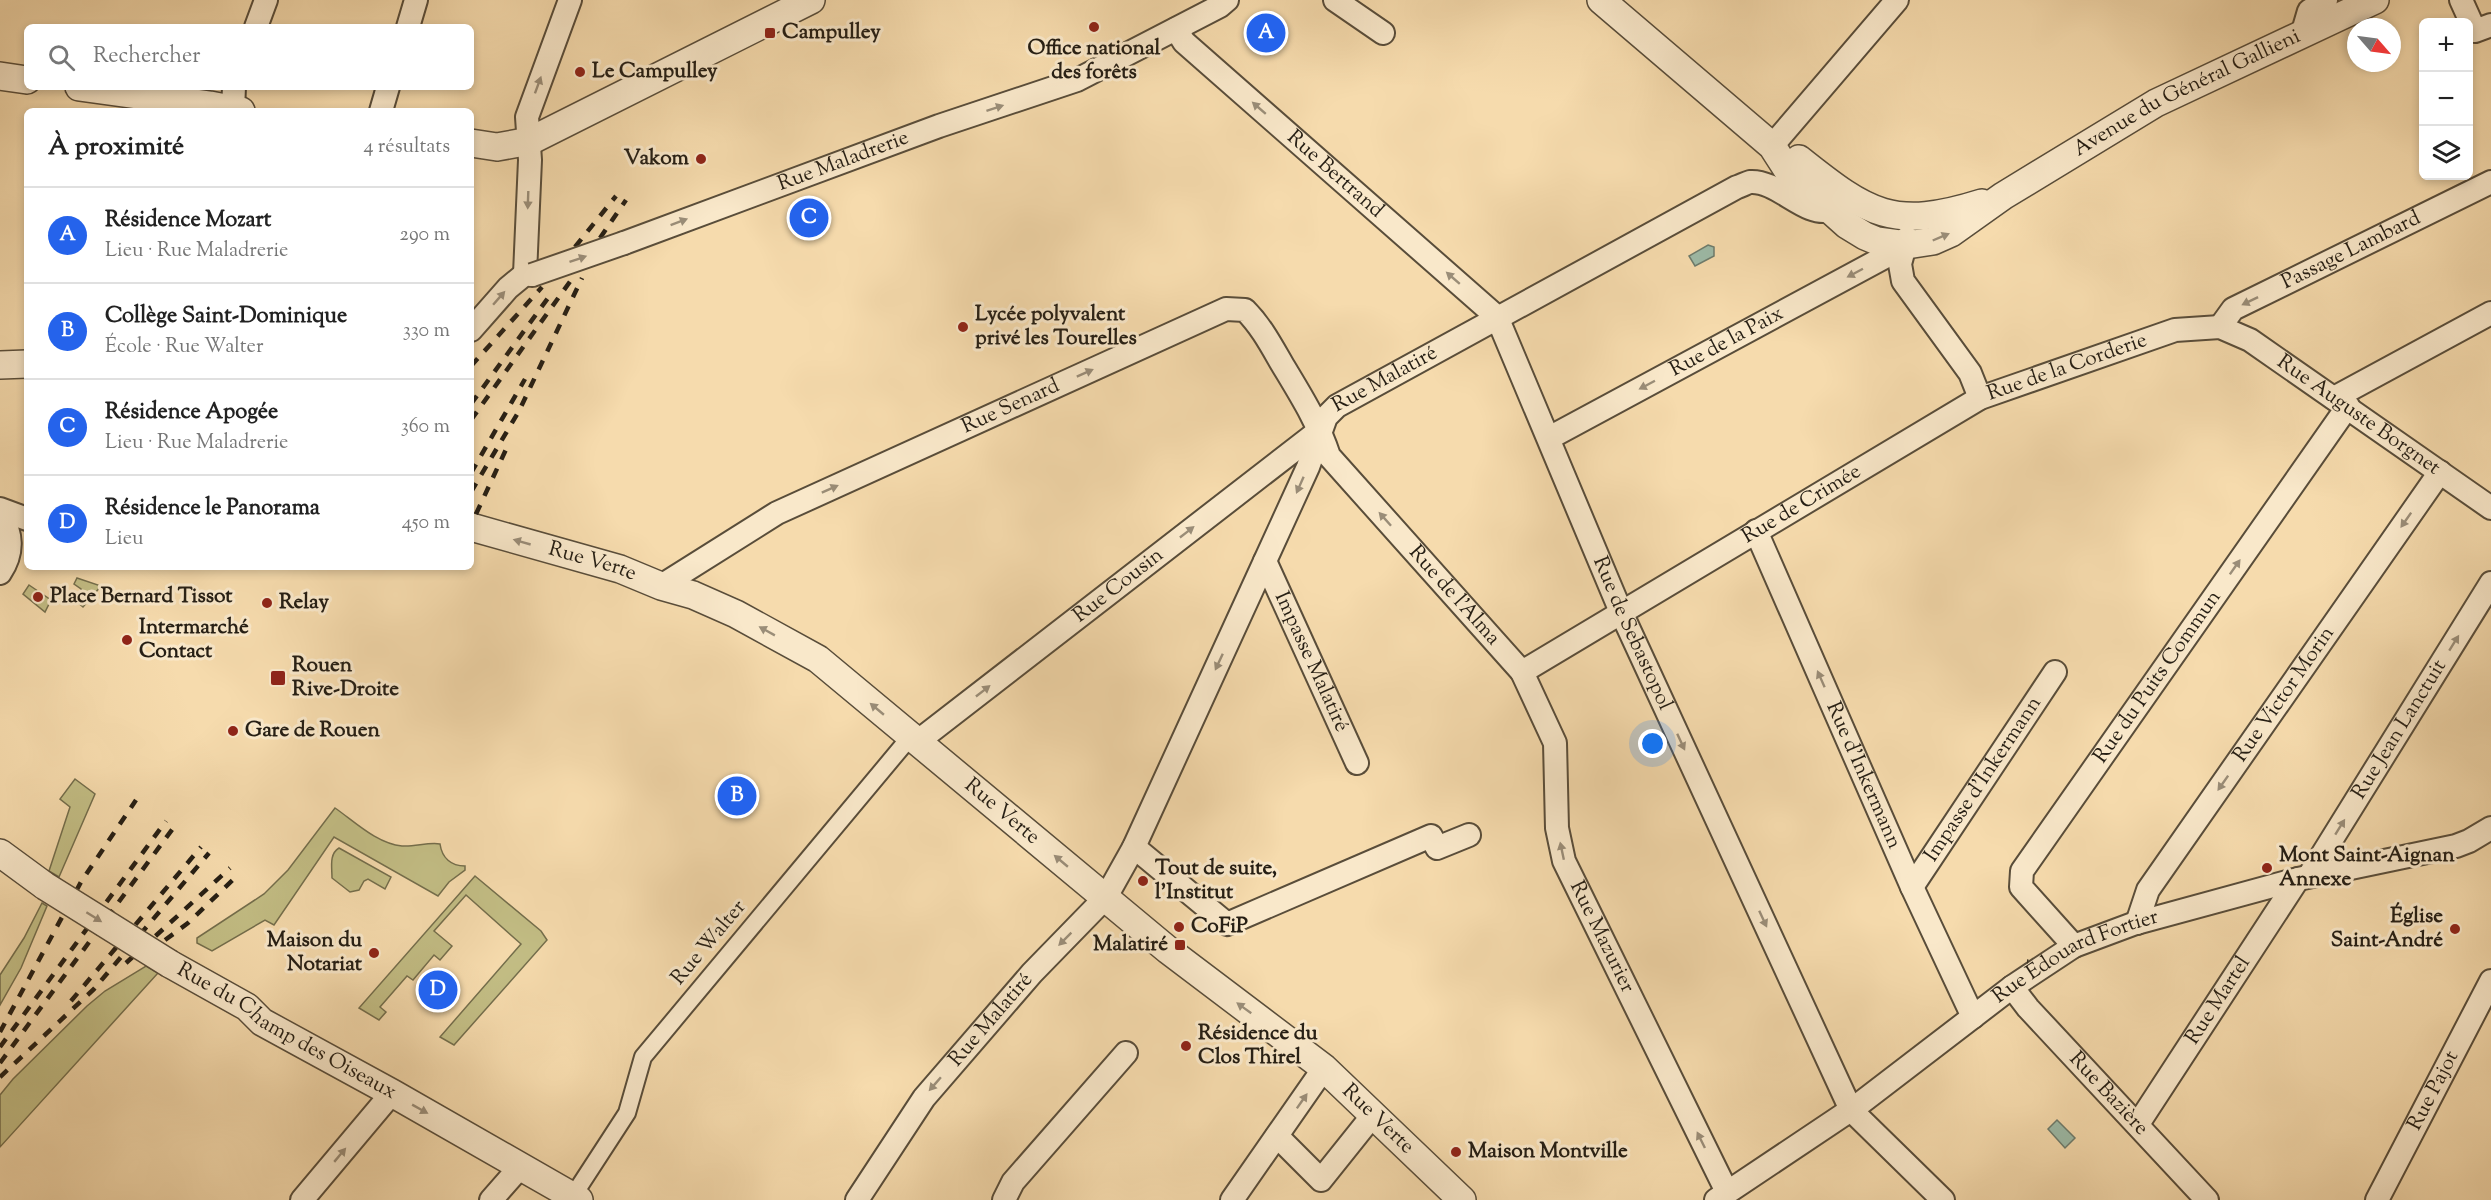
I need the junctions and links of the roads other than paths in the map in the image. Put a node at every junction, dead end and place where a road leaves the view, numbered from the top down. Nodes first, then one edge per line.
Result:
1 (266, 0) edge
2 (416, 0) edge
3 (570, 0) edge
4 (811, 0) edge
5 (1227, 0) edge
6 (1335, 0) edge
7 (1601, 0) edge
8 (1897, 0) edge
9 (2326, 0) edge
10 (2375, 0) edge
11 (2461, 0) edge
12 (257, 24) edge
13 (409, 24) edge
14 (2491, 25) edge
15 (1176, 29) junction
16 (1383, 33) dead end
17 (2302, 35) junction
18 (0, 76) edge
19 (24, 80) edge
20 (105, 90) edge
21 (387, 90) edge
22 (235, 105) edge
23 (382, 108) edge
24 (530, 141) junction
25 (474, 143) edge
26 (1772, 146) junction
27 (2491, 182) edge
28 (2003, 196) junction
29 (1859, 204) junction
30 (1831, 210) junction
31 (1909, 216) junction
32 (1907, 245) junction
33 (528, 275) junction
34 (2491, 313) edge
35 (1497, 317) junction
36 (474, 327) edge
37 (2220, 327) junction
38 (24, 364) edge
39 (0, 365) edge
40 (1980, 398) junction
41 (2341, 402) junction
42 (1320, 430) junction
43 (1549, 438) junction
44 (2440, 472) junction
45 (2491, 508) edge
46 (0, 511) edge
47 (24, 518) edge
48 (475, 529) edge
49 (1756, 531) junction
50 (1265, 561) junction
51 (0, 573) edge
52 (2491, 583) edge
53 (661, 586) junction
54 (1621, 612) junction
55 (1522, 672) junction
56 (2055, 672) dead end
57 (914, 739) junction
58 (1357, 763) dead end
59 (2491, 828) edge
60 (1469, 835) dead end
61 (1134, 847) junction
62 (0, 853) edge
63 (2303, 878) junction
64 (1912, 887) junction
65 (1106, 897) junction
66 (2137, 923) junction
67 (2074, 946) junction
68 (2491, 981) edge
69 (2012, 987) junction
70 (1972, 1017) junction
71 (1126, 1053) dead end
72 (1324, 1068) junction
73 (392, 1093) junction
74 (1851, 1110) junction
75 (1373, 1115) junction
76 (2138, 1124) junction
77 (1277, 1136) junction
78 (521, 1166) junction
79 (1721, 1196) edge
80 (576, 1198) edge
81 (302, 1200) edge
82 (491, 1200) edge
83 (857, 1200) edge
84 (1004, 1200) edge
85 (1232, 1200) edge
86 (1462, 1200) edge
87 (1942, 1200) edge
88 (2206, 1200) edge
89 (2377, 1200) edge

1 - 12 street
2 - 13 street
24 -> 3 street
4 - 24 street
5 - 15 street, Rue Maladrerie
6 - 16 street
7 - 26 street
8 - 26 street
9 - 17 street
10 - 17 street, Avenue du Général Gallieni
11 - 14 street
33 -> 15 street, Rue Maladrerie, bridge
35 -> 15 street, Rue Bertrand
17 - 28 street, Avenue du Général Gallieni
18 - 19 street
20 - 22 street
21 - 23 street
24 - 25 street
24 -> 33 street
26 - 29 street
26 - 30 street
27 -> 37 street, Passage Lambard
28 - 31 street
32 -> 28 street
29 - 30 street
29 - 31 street
30 - 32 street
30 - 35 street, Rue Malatiré
31 - 32 street, Rue de la Corderie
32 - 40 street, Rue de la Corderie
32 -> 43 street, Rue de la Paix
36 -> 33 street, Rue Maladrerie
34 - 41 street
35 - 42 street, Rue Malatiré
35 - 43 street, Rue de Sebastopol
37 - 40 street, Rue de la Corderie
37 - 41 street, Rue Auguste Borgnet
38 - 39 street
40 - 49 street, Rue de Crimée
41 - 44 street, Rue Auguste Borgnet
67 -> 41 street, Rue du Puits Commun
42 -> 50 street, Rue Malatiré
53 -> 42 street, Rue Senard
55 -> 42 street, Rue de l'Alma
57 -> 42 street, Rue Cousin
43 - 54 street, Rue de Sebastopol
44 - 45 street, Rue Auguste Borgnet
44 -> 66 street, Rue Victor Morin
46 - 47 street
46 - 51 street
53 -> 48 street, Rue Verte
49 - 54 street, Rue de Crimée
64 -> 49 street, Rue d'Inkermann
50 - 58 street, Impasse Malatiré
50 -> 61 street, Rue Malatiré
63 -> 52 street, Rue Jean Lanctuit
57 -> 53 street, Rue Verte
54 - 55 street
54 -> 74 street, Rue de Sebastopol
79 -> 55 street, Rue Mazurier
56 - 64 street, Impasse d'Inkermann
65 -> 57 street, Rue Verte
57 - 80 street, Rue Walter
59 - 63 street, Rue Édouard Fortier
60 - 61 street
61 - 65 street, Rue Malatiré
62 -> 73 street, Rue du Champ des Oiseaux, bridge
63 - 66 street, Rue Édouard Fortier
63 - 76 street, Rue Martel
64 - 70 street, Rue d'Inkermann
72 -> 65 street, Rue Verte
65 -> 83 street, Rue Malatiré
66 - 67 street, Rue Édouard Fortier
67 - 69 street, Rue Édouard Fortier
68 - 89 street, Rue Pajot
69 - 70 street, Rue Édouard Fortier
69 - 76 street, Rue Bazière
70 - 74 street, Rue Édouard Fortier
71 - 84 street
72 - 75 street, Rue Verte
77 -> 72 street
73 -> 78 street, Rue du Champ des Oiseaux
81 -> 73 street
74 - 79 street, Rue Édouard Fortier
74 - 87 street
75 - 77 street
75 - 86 street, Rue Verte
76 - 88 street, Rue Bazière
77 - 85 street
78 - 80 street, Rue du Champ des Oiseaux
78 - 82 street

